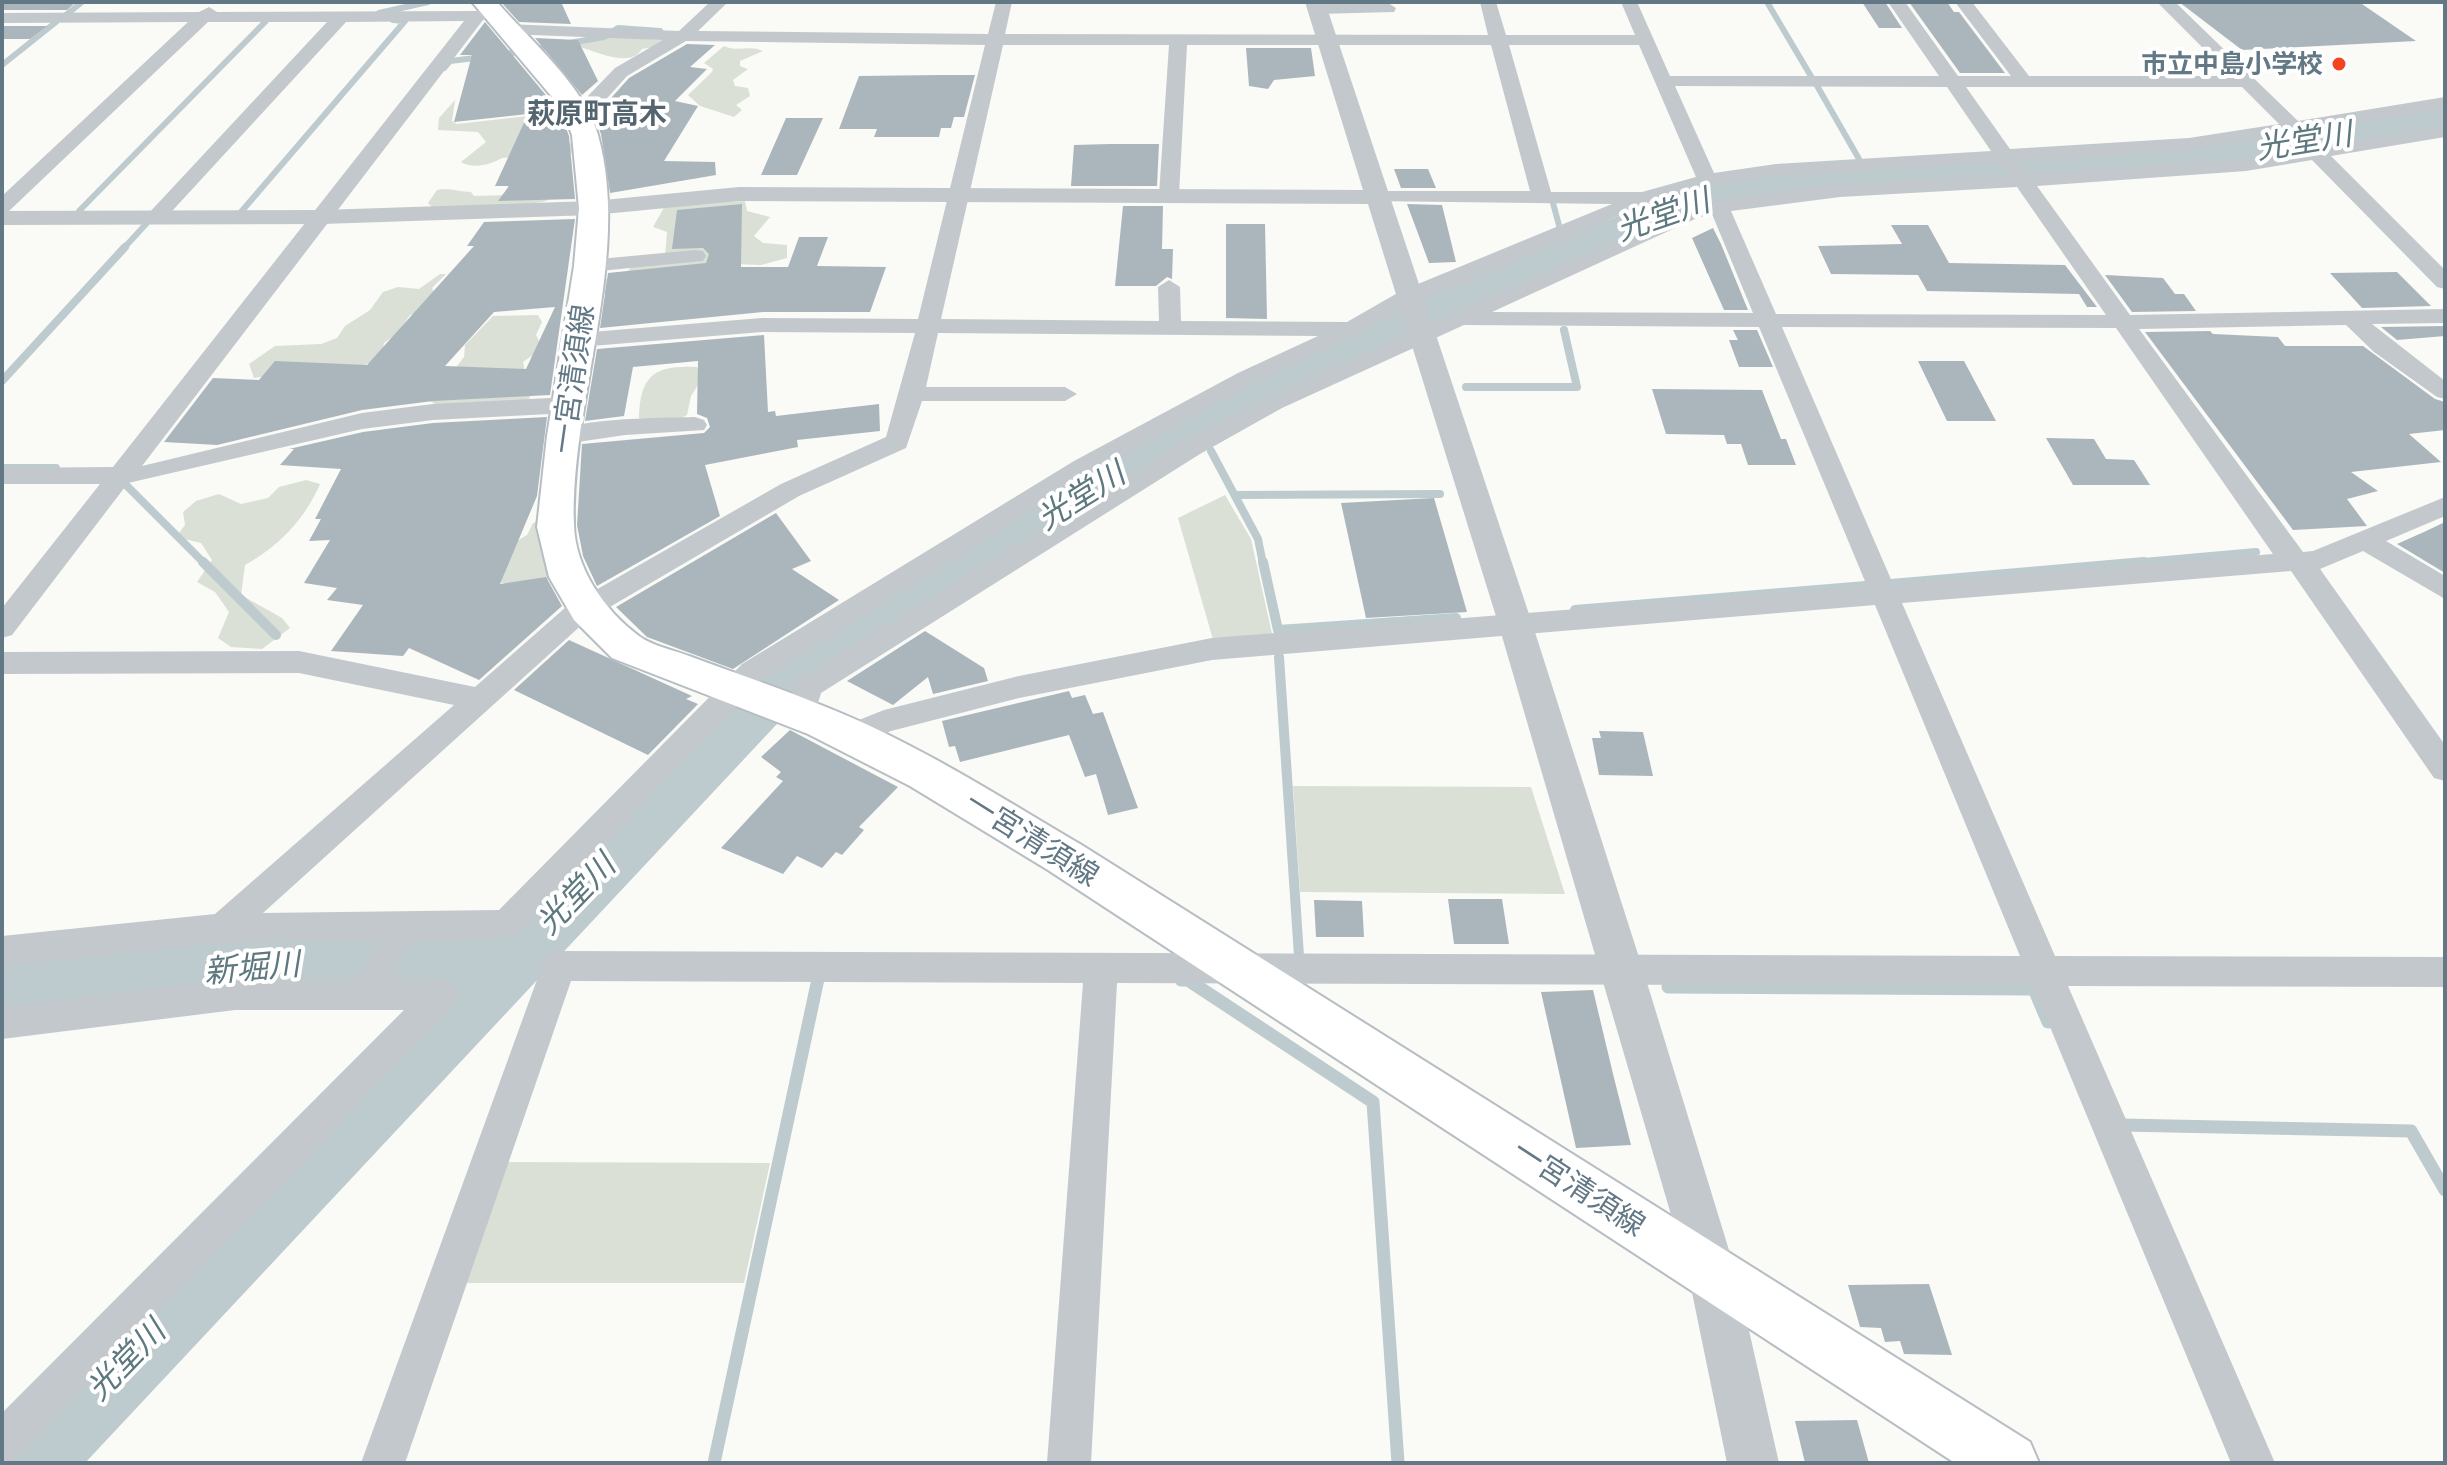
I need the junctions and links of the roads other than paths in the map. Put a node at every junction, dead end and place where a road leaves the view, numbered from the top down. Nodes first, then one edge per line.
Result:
1 (119, 2) edge
2 (219, 2) edge
3 (720, 2) edge
4 (1004, 2) edge
5 (1488, 2) edge
6 (1629, 2) edge
7 (1896, 2) edge
8 (1963, 2) edge
9 (2165, 2) edge
10 (1316, 6) edge
11 (1388, 8) dead end
12 (489, 15) edge
13 (883, 15) dead end
14 (101, 17) junction
15 (2, 18) edge
16 (203, 18) junction
17 (340, 18) junction
18 (683, 36) junction
19 (873, 39) junction
20 (996, 39) junction
21 (1329, 39) junction
22 (1178, 40) junction
23 (1499, 40) junction
24 (1646, 40) junction
25 (2023, 80) junction
26 (1664, 81) junction
27 (1953, 81) junction
28 (2246, 82) junction
29 (2445, 103) edge
30 (575, 108) junction
31 (2295, 129) junction
32 (2445, 131) edge
33 (2317, 154) junction
34 (2016, 169) junction
35 (1713, 193) junction
36 (1169, 195) junction
37 (959, 196) junction
38 (1379, 197) junction
39 (1542, 197) junction
40 (1643, 198) junction
41 (2, 207) edge
42 (593, 208) junction
43 (322, 217) junction
44 (2, 218) edge
45 (155, 218) junction
46 (695, 256) dead end
47 (589, 266) junction
48 (2445, 282) edge
49 (1169, 287) dead end
50 (1424, 316) junction
51 (2445, 316) edge
52 (2354, 320) junction
53 (1769, 321) junction
54 (2123, 322) junction
55 (927, 327) junction
56 (1170, 327) junction
57 (1351, 329) junction
58 (579, 340) junction
59 (2445, 392) edge
60 (912, 394) junction
61 (1065, 394) dead end
62 (566, 420) junction
63 (695, 425) dead end
64 (120, 475) junction
65 (2, 476) edge
66 (2445, 506) edge
67 (2366, 541) junction
68 (2297, 562) junction
69 (2445, 589) edge
70 (1884, 596) junction
71 (588, 610) junction
72 (1516, 626) junction
73 (2, 628) edge
74 (2, 663) edge
75 (734, 690) junction
76 (480, 699) junction
77 (789, 710) junction
78 (850, 736) junction
79 (2445, 769) edge
80 (401, 926) junction
81 (223, 928) junction
82 (2, 951) edge
83 (1101, 966) junction
84 (1232, 967) junction
85 (2044, 971) junction
86 (2445, 972) edge
87 (1623, 973) junction
88 (369, 992) junction
89 (2, 1023) edge
90 (1712, 1273) junction
91 (2, 1443) edge
92 (383, 1463) edge
93 (1069, 1463) edge
94 (1753, 1463) edge
95 (2009, 1463) edge
96 (2253, 1463) edge

1 - 14 street
2 - 16 street
3 - 18 street
4 - 20 street
5 - 23 street
6 - 24 street
7 - 27 street
8 - 25 street
9 - 28 street
10 - 11 street
10 - 21 street
12 - 17 street
12 - 18 street
12 - 30 main road, 一宮清須線
12 - 43 street
13 - 19 street
14 - 15 street
14 - 16 street
16 - 17 street
16 - 41 street
17 - 45 street
18 - 19 street
18 - 30 street
19 - 20 street
20 - 22 street
20 - 37 street
21 - 22 street
21 - 23 street
21 - 38 street
22 - 36 street
23 - 24 street
23 - 39 street
24 - 26 street
25 - 27 street
25 - 28 street
26 - 27 street
26 - 35 street
27 - 34 street
28 - 31 street
29 - 31 street
30 - 42 main road, 一宮清須線
31 - 34 street
32 - 33 street
33 - 34 street
33 - 48 street
34 - 35 street
34 - 54 street
35 - 40 street
35 - 50 street
35 - 53 street
36 - 37 street
36 - 38 street
37 - 42 street
37 - 55 street
38 - 39 street
38 - 50 street
39 - 40 street
40 - 50 street
42 - 43 street
42 - 47 main road, 一宮清須線
43 - 45 street
43 - 64 street
44 - 45 street
46 - 47 street
47 - 58 main road, 一宮清須線
49 - 56 street
50 - 53 street
50 - 57 street
50 - 72 street
50 - 77 street
51 - 52 street
52 - 54 street
52 - 59 street
53 - 54 street
53 - 70 street
54 - 68 street
55 - 56 street
55 - 58 street
55 - 60 street
56 - 57 street
57 - 75 street
58 - 62 main road, 一宮清須線
60 - 61 street
60 - 71 street
62 - 63 street
62 - 64 street
62 - 71 main road, 一宮清須線
64 - 65 street
64 - 73 street
66 - 67 street
67 - 68 street
67 - 69 street
68 - 70 street
68 - 79 street
70 - 72 street
70 - 85 street
71 - 75 main road, 一宮清須線
71 - 76 street
72 - 78 street
72 - 87 street
74 - 76 street
75 - 77 main road, 一宮清須線
75 - 80 street
76 - 81 street
77 - 78 main road, 一宮清須線
78 - 84 main road, 一宮清須線
80 - 81 street
80 - 88 street
81 - 82 street
83 - 84 street
83 - 92 street
83 - 93 street
84 - 87 street
84 - 90 main road, 一宮清須線
85 - 86 street
85 - 87 street
85 - 96 street
87 - 90 street
88 - 89 street
88 - 91 street
90 - 94 street
90 - 95 main road, 一宮清須線

